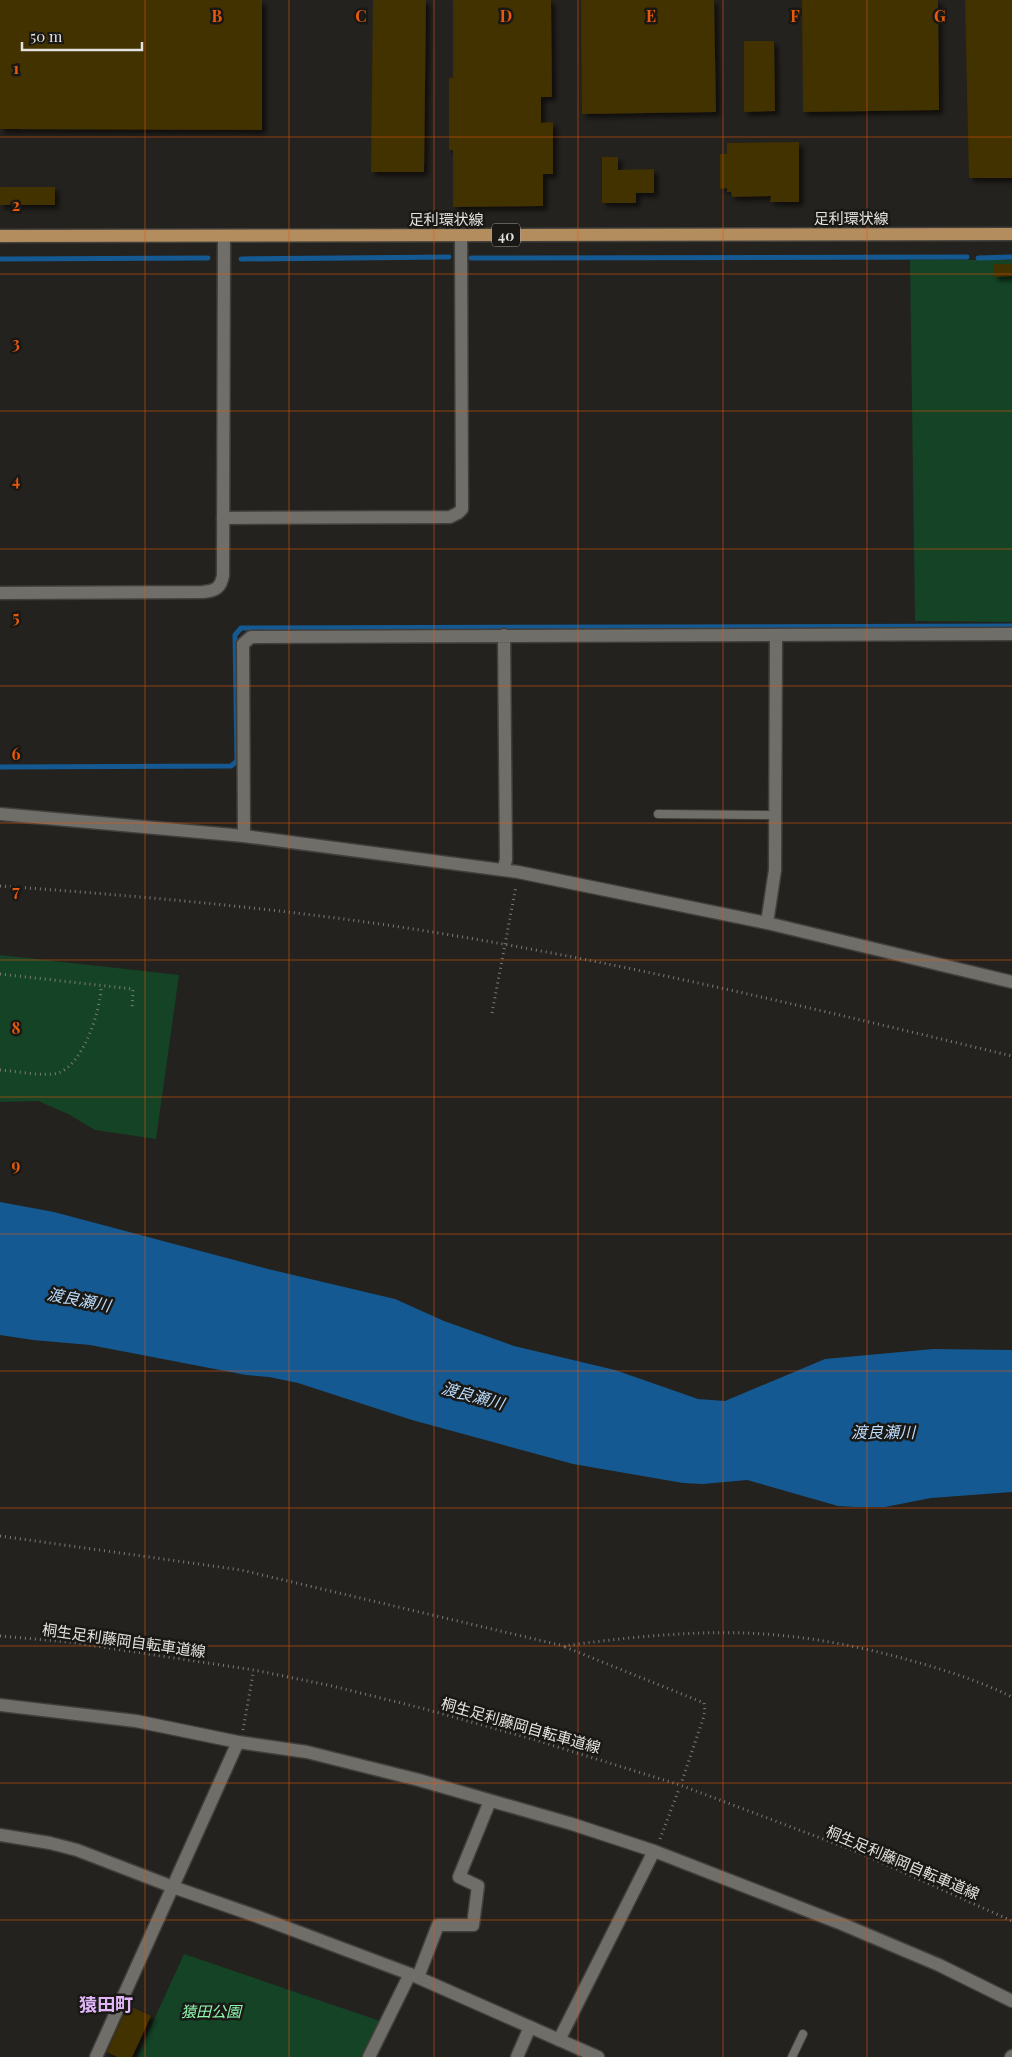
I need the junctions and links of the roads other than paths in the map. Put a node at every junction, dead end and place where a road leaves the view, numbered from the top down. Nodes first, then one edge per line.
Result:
1 (1012, 234) edge
2 (461, 235) junction
3 (0, 236) edge
4 (224, 236) junction
5 (223, 518) junction
6 (0, 593) edge
7 (1012, 634) edge
8 (504, 635) junction
9 (776, 635) junction
10 (0, 814) edge
11 (658, 814) dead end
12 (775, 815) junction
13 (244, 836) junction
14 (503, 870) junction
15 (767, 923) junction
16 (1012, 982) edge
17 (0, 1705) edge
18 (238, 1742) junction
19 (490, 1801) junction
20 (0, 1836) edge
21 (654, 1851) junction
22 (173, 1887) junction
23 (414, 1976) junction
24 (1012, 2000) edge
25 (530, 2027) junction
26 (803, 2034) dead end
27 (558, 2040) junction
28 (96, 2057) edge
29 (369, 2057) edge
30 (517, 2057) edge
31 (598, 2057) edge
32 (792, 2057) edge

1 - 2 main road, 足利環状線 / 40
2 - 4 main road, 足利環状線 / 40
2 - 5 street
3 - 4 main road, 足利環状線 / 40
4 - 5 street
5 - 6 street
7 - 9 street
8 - 9 street
8 - 13 street
8 - 14 street
9 - 12 street
10 - 13 street
11 - 12 lane
12 - 15 street
13 - 14 street
14 - 15 street
15 - 16 street
17 - 18 street
18 - 19 street
18 - 22 street
19 - 21 street
19 - 23 street
20 - 22 street
21 - 24 street
21 - 27 street
22 - 23 street
22 - 28 street
23 - 25 street
23 - 29 street
25 - 27 street
25 - 30 street
26 - 32 lane
27 - 31 street

